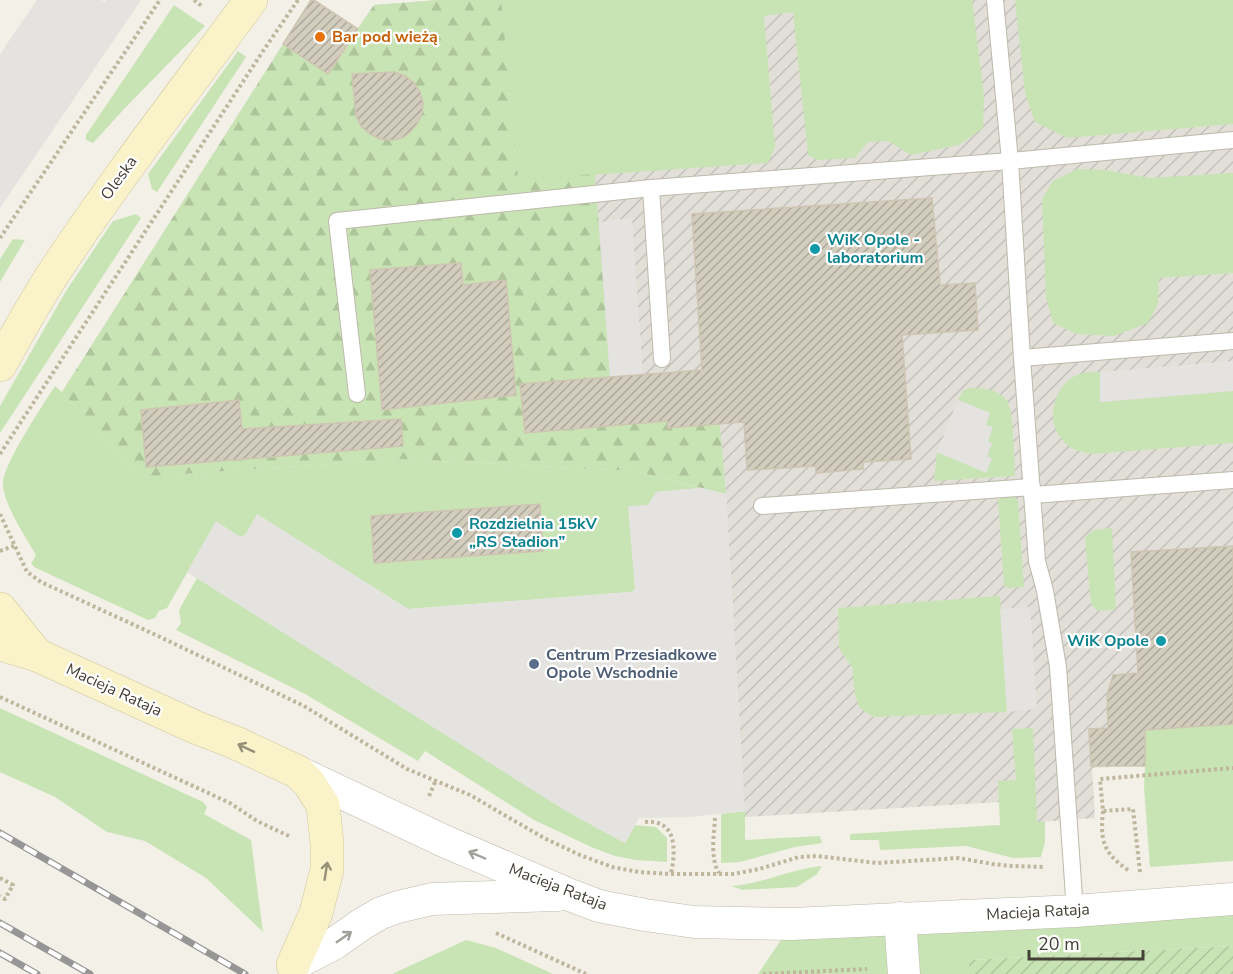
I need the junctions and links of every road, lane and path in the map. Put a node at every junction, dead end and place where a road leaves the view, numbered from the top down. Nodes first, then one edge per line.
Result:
1 (160, 0) edge
2 (251, 0) edge
3 (298, 0) edge
4 (995, 0) edge
5 (1233, 140) edge
6 (1010, 160) junction
7 (651, 188) junction
8 (0, 238) edge
9 (1233, 341) edge
10 (1022, 358) junction
11 (662, 359) dead end
12 (0, 365) edge
13 (357, 394) dead end
14 (0, 454) edge
15 (1233, 480) edge
16 (1032, 491) junction
17 (762, 506) dead end
18 (0, 514) edge
19 (14, 546) junction
20 (0, 551) edge
21 (0, 609) edge
22 (0, 644) edge
23 (37, 654) junction
24 (0, 696) edge
25 (1233, 768) edge
26 (298, 772) junction
27 (436, 780) junction
28 (426, 802) dead end
29 (1103, 811) junction
30 (715, 818) dead end
31 (645, 822) dead end
32 (295, 839) dead end
33 (992, 864) dead end
34 (671, 874) junction
35 (720, 874) junction
36 (0, 878) edge
37 (570, 895) junction
38 (0, 896) edge
39 (1233, 899) edge
40 (1075, 911) junction
41 (900, 918) junction
42 (491, 931) dead end
43 (293, 965) joint
44 (586, 974) edge
45 (904, 974) edge

1 - 8 path
2 - 12 main road, Oleska
3 - 14 path
4 - 6 lane
5 - 6 lane
6 - 7 lane
6 - 10 lane
7 - 11 lane
7 - 13 lane
9 - 10 lane
10 - 16 lane
15 - 16 lane
16 - 17 lane
16 - 40 lane
18 - 19 path
19 - 20 path
19 - 27 path
21 - 23 main road
22 - 23 main road, Macieja Rataja
26 -> 23 main road, Macieja Rataja
24 - 32 path
25 - 29 path
37 -> 26 street, Macieja Rataja
43 -> 26 main road
27 - 28 path
27 - 34 path
29 - 29 path
30 - 35 path
31 - 34 path
33 - 35 path
34 - 35 path
36 - 38 path
37 - 41 street, Macieja Rataja
43 -> 37 street
39 - 40 street, Macieja Rataja
40 - 41 street, Macieja Rataja
41 - 45 street
42 - 44 path

